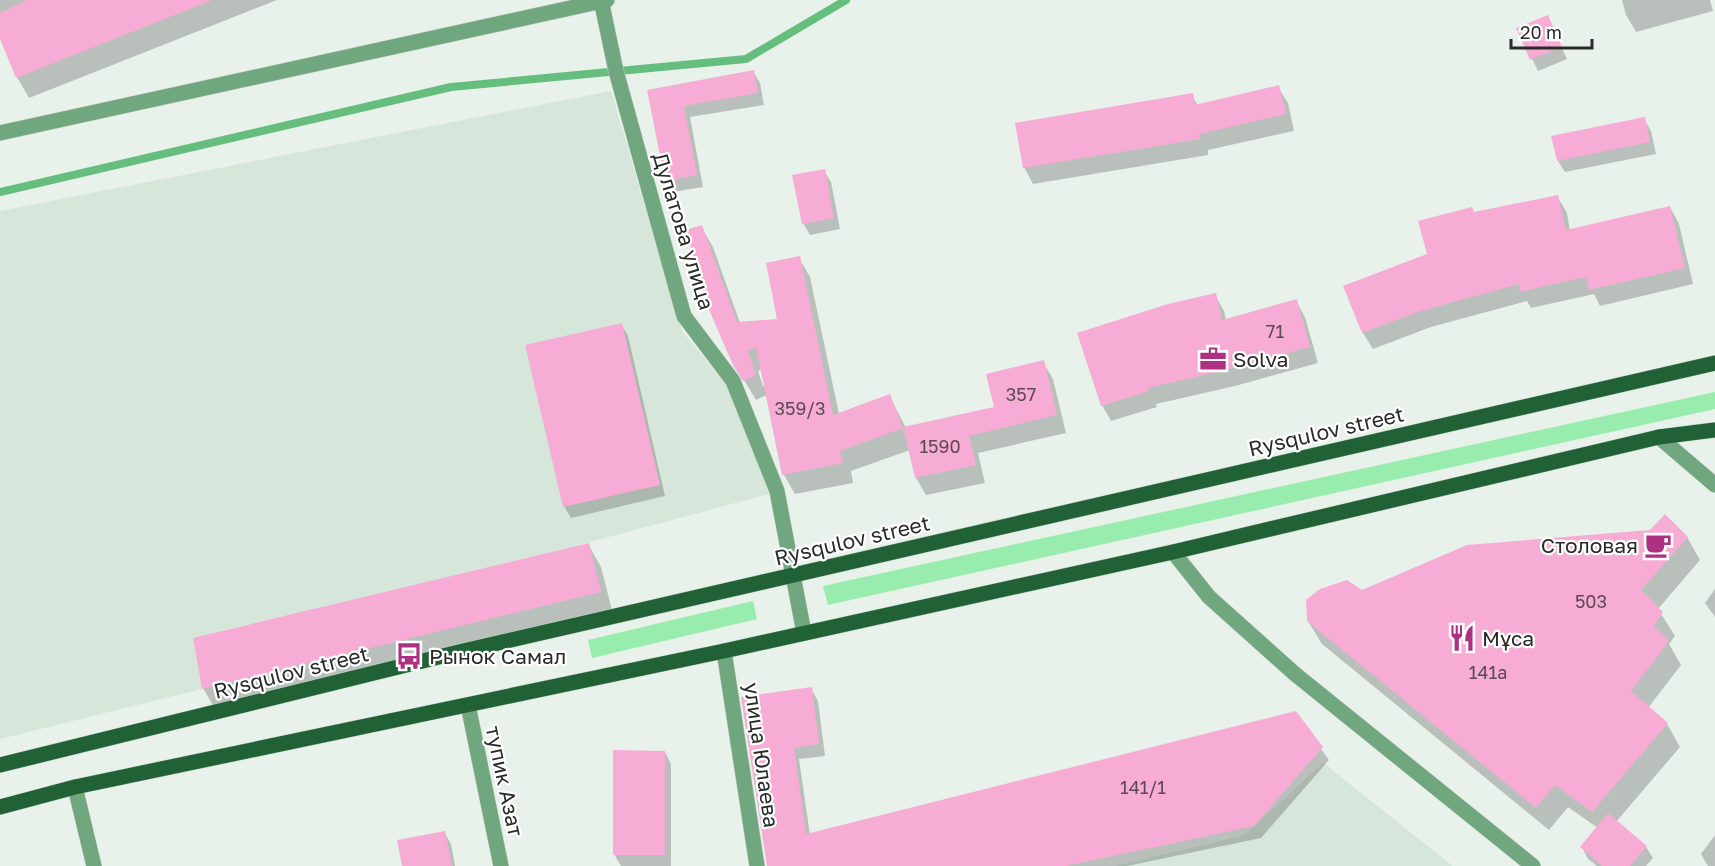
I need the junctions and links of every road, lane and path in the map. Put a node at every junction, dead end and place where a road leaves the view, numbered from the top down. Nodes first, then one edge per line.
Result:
1 (603, 1) edge
2 (0, 134) edge
3 (1715, 363) edge
4 (1715, 430) edge
5 (1659, 437) junction
6 (1715, 485) edge
7 (1173, 552) junction
8 (794, 575) junction
9 (804, 633) junction
10 (724, 651) junction
11 (468, 705) junction
12 (0, 765) edge
13 (75, 787) junction
14 (0, 807) edge
15 (94, 866) edge
16 (501, 866) edge
17 (757, 866) edge
18 (1533, 866) edge

1 - 2 street
1 - 8 street, Дулатова улица
3 - 8 main road, Rysqulov street
4 - 5 main road
5 - 6 street
5 - 7 main road
7 - 9 main road
7 - 18 street
8 - 9 street, Дулатова улица
8 - 12 main road, Rysqulov street
9 - 10 main road
10 - 11 main road
10 - 17 street, улица Юлаева
11 - 13 main road
11 - 16 street, тупик Азат
13 - 14 main road
13 - 15 street

